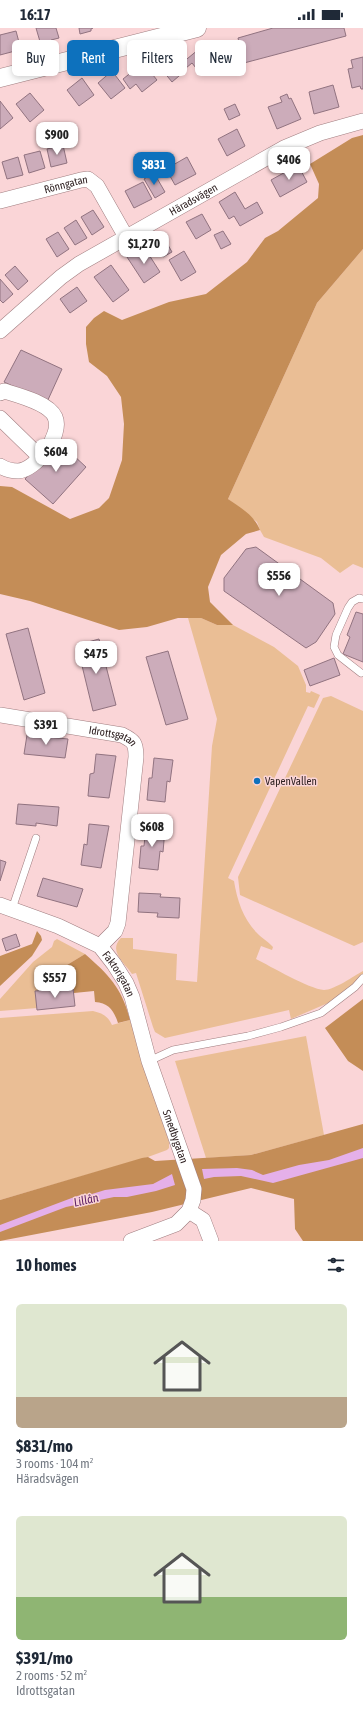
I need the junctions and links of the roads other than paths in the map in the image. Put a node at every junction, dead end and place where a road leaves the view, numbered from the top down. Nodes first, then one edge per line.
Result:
1 (197, 28) edge
2 (0, 78) edge
3 (363, 121) edge
4 (0, 201) edge
5 (126, 237) junction
6 (0, 331) edge
7 (0, 393) edge
8 (0, 418) edge
9 (40, 457) junction
10 (0, 466) edge
11 (363, 600) edge
12 (361, 674) dead end
13 (0, 715) edge
14 (36, 838) dead end
15 (6, 907) edge
16 (100, 946) junction
17 (363, 978) edge
18 (149, 1061) junction
19 (189, 1212) junction
20 (131, 1241) edge
21 (211, 1241) edge

1 - 2 street
3 - 5 street, Häradsvägen
4 - 5 street, Rönngatan
5 - 6 street, Häradsvägen
7 - 9 street
8 - 9 street
9 - 10 street
11 - 12 lane
13 - 16 street, Idrottsgatan
14 - 15 lane
15 - 16 street, Faktorigatan
16 - 18 street, Faktorigatan
17 - 18 lane
18 - 19 street, Smedbygatan
19 - 20 street
19 - 21 street

